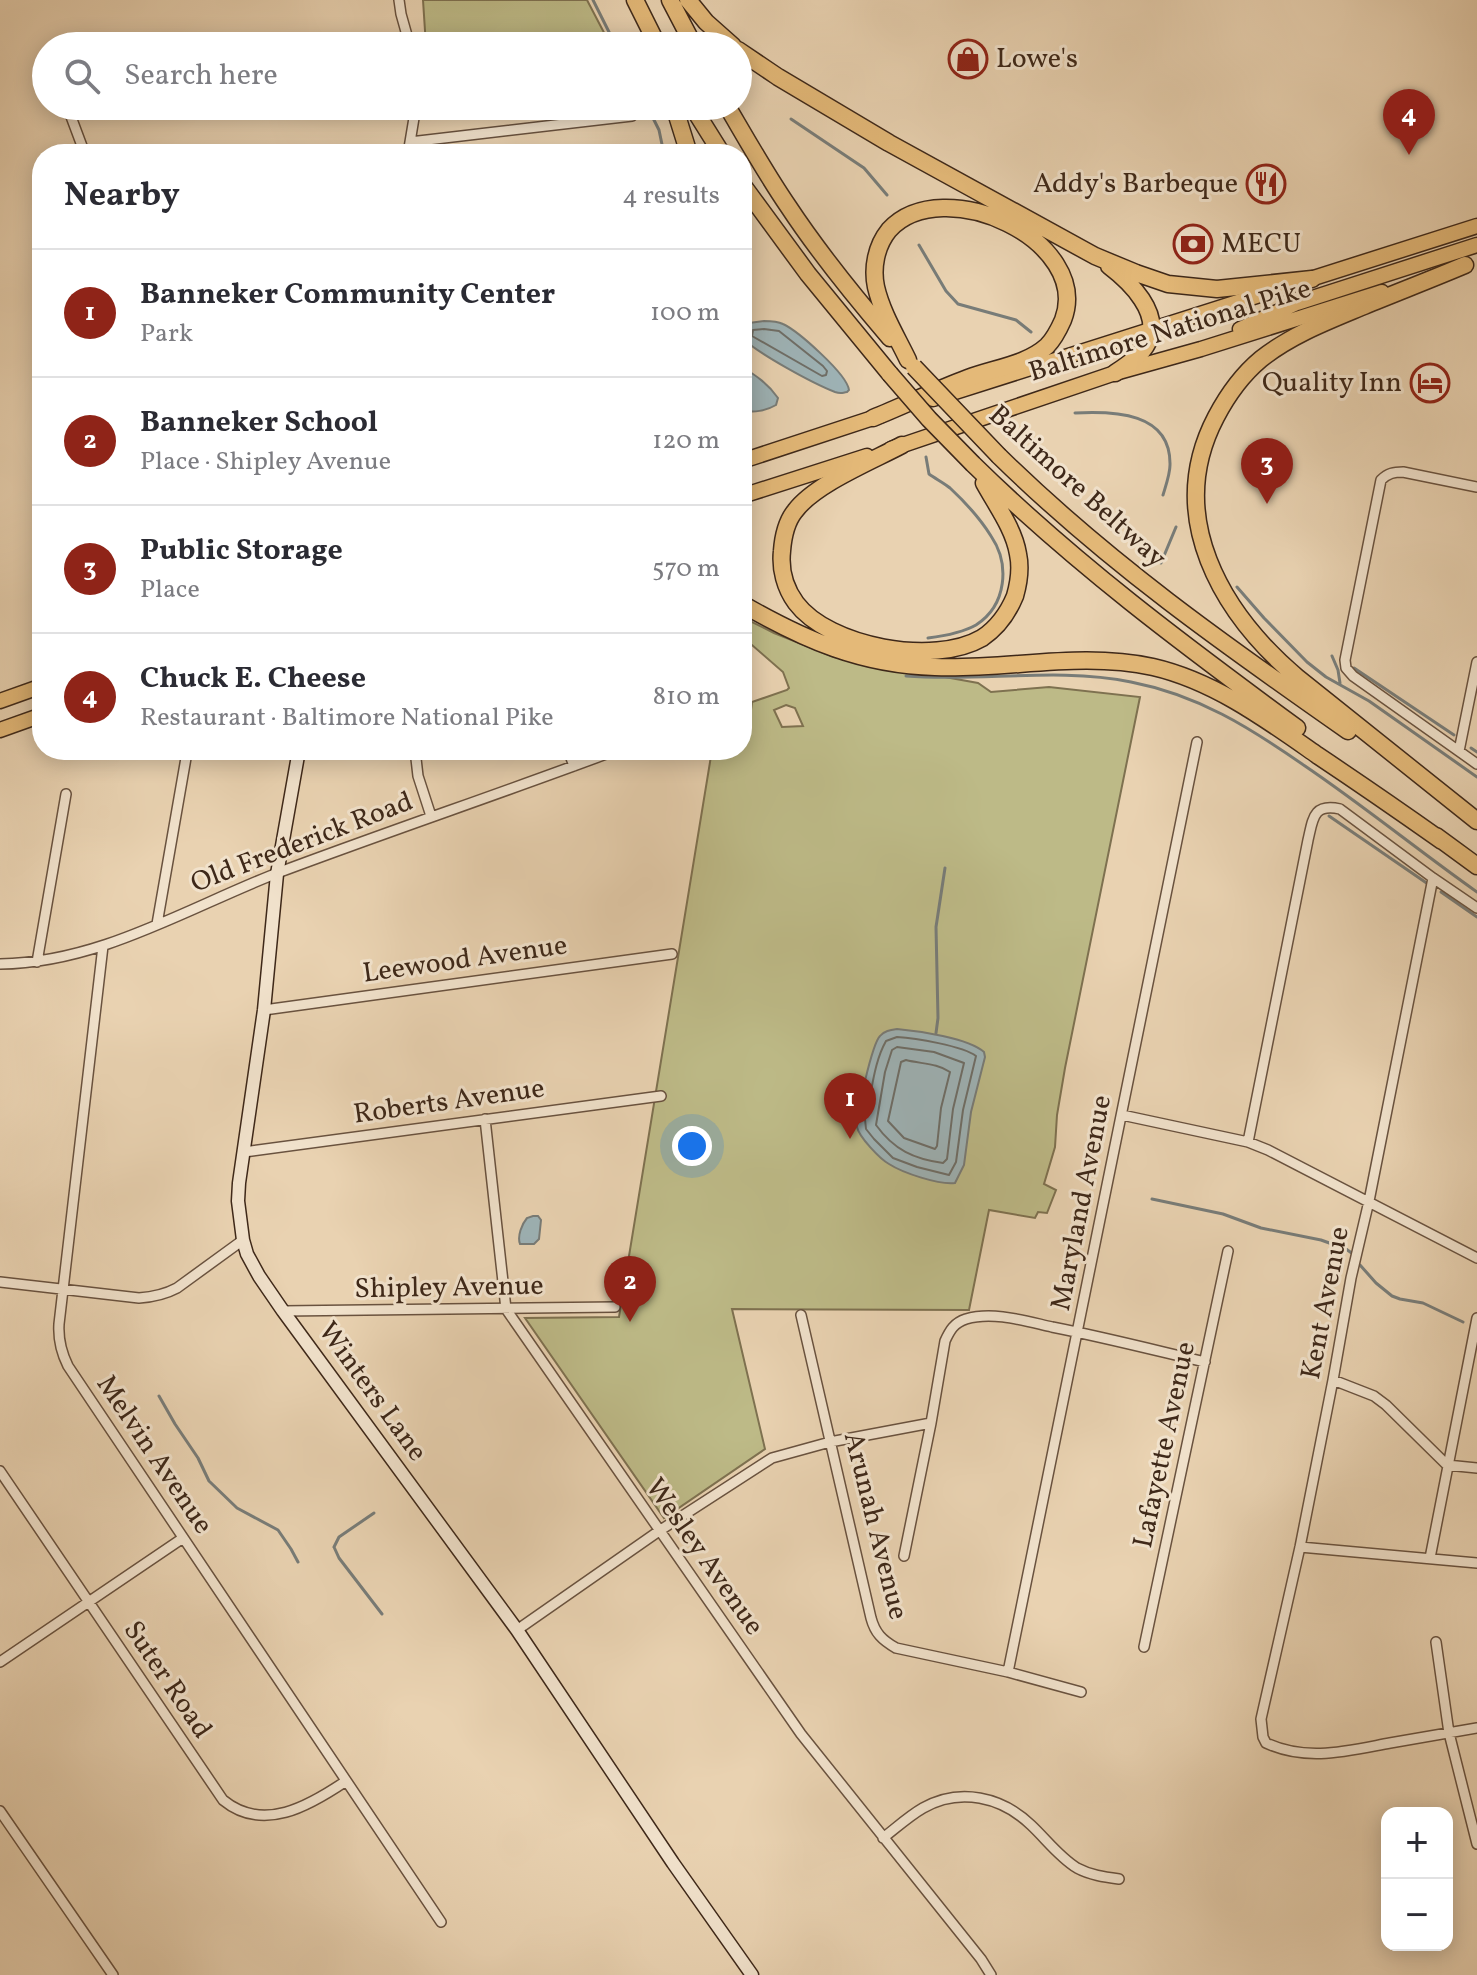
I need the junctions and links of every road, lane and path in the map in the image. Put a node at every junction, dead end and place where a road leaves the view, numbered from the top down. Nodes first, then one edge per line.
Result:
1 (399, 0) edge
2 (634, 0) edge
3 (670, 0) edge
4 (688, 0) edge
5 (406, 32) edge
6 (646, 32) edge
7 (651, 32) edge
8 (687, 32) edge
9 (717, 32) edge
10 (752, 59) edge
11 (72, 120) edge
12 (414, 120) edge
13 (598, 120) edge
14 (678, 120) edge
15 (701, 120) edge
16 (735, 120) edge
17 (410, 142) joint
18 (81, 144) edge
19 (686, 144) edge
20 (716, 144) edge
21 (749, 144) edge
22 (752, 150) edge
23 (752, 198) edge
24 (1477, 216) edge
25 (1477, 226) edge
26 (1426, 242) junction
27 (1477, 245) edge
28 (1095, 256) junction
29 (1471, 263) edge
30 (1312, 279) junction
31 (1152, 330) junction
32 (1201, 349) junction
33 (911, 364) junction
34 (1115, 373) junction
35 (873, 418) junction
36 (902, 445) junction
37 (752, 458) edge
38 (973, 464) junction
39 (1477, 487) edge
40 (752, 493) edge
41 (752, 609) edge
42 (1477, 662) edge
43 (32, 690) edge
44 (0, 701) edge
45 (32, 719) edge
46 (0, 730) edge
47 (1197, 742) dead end
48 (1459, 751) junction
49 (186, 760) edge
50 (297, 760) edge
51 (416, 760) edge
52 (572, 760) edge
53 (590, 760) edge
54 (1477, 764) edge
55 (574, 766) junction
56 (66, 794) dead end
57 (431, 816) junction
58 (1477, 822) edge
59 (1442, 841) junction
60 (1477, 866) edge
61 (277, 874) junction
62 (1433, 878) junction
63 (1477, 908) edge
64 (157, 924) junction
65 (103, 946) junction
66 (672, 954) dead end
67 (37, 962) junction
68 (0, 964) edge
69 (264, 1010) junction
70 (661, 1096) dead end
71 (1122, 1115) junction
72 (485, 1119) junction
73 (1248, 1142) junction
74 (244, 1152) junction
75 (1369, 1201) junction
76 (243, 1240) junction
77 (1228, 1251) dead end
78 (1477, 1258) edge
79 (0, 1282) edge
80 (63, 1289) junction
81 (615, 1307) dead end
82 (506, 1309) junction
83 (283, 1311) junction
84 (801, 1315) dead end
85 (1477, 1318) edge
86 (1078, 1332) junction
87 (1205, 1362) junction
88 (1333, 1380) junction
89 (931, 1423) junction
90 (830, 1442) junction
91 (1447, 1465) junction
92 (1477, 1468) edge
93 (0, 1471) edge
94 (659, 1531) junction
95 (183, 1538) junction
96 (1300, 1547) junction
97 (904, 1556) dead end
98 (1430, 1558) junction
99 (1477, 1563) edge
100 (88, 1602) junction
101 (517, 1630) junction
102 (1436, 1642) dead end
103 (1144, 1647) dead end
104 (0, 1662) edge
105 (1008, 1672) junction
106 (1081, 1692) dead end
107 (1477, 1728) edge
108 (1449, 1733) junction
109 (346, 1781) junction
110 (0, 1811) edge
111 (883, 1838) junction
112 (1477, 1841) edge
113 (1119, 1879) dead end
114 (441, 1922) dead end
115 (113, 1975) edge
116 (752, 1975) edge
117 (991, 1975) edge

1 - 5 street
2 - 6 highway
2 - 7 highway
3 - 8 highway
4 - 9 highway
10 - 28 highway
11 - 18 street
12 - 17 street
13 - 17 street
14 - 19 highway
15 - 20 highway
16 - 21 highway, Baltimore Beltway
22 - 33 highway, Baltimore Beltway
23 - 38 highway, Baltimore Beltway, bridge
24 - 26 main road
25 - 26 main road, Baltimore National Pike
26 - 30 main road, Baltimore National Pike
27 - 32 main road
28 - 30 highway
28 - 31 highway
29 - 32 main road, Baltimore National Pike
29 - 58 highway
30 - 31 main road, Baltimore National Pike
31 - 34 highway
31 - 35 main road, Baltimore National Pike
32 - 34 main road, Baltimore National Pike
33 - 35 highway
33 - 58 highway, Baltimore Beltway, bridge
34 - 36 main road, Baltimore National Pike
35 - 37 main road, Baltimore National Pike
36 - 38 highway
36 - 40 main road, Baltimore National Pike
38 - 59 highway, Baltimore Beltway
39 - 48 street
41 - 59 highway
42 - 48 street
43 - 44 main road
45 - 46 main road
47 - 71 street, Maryland Avenue
48 - 54 street
49 - 64 street
50 - 61 street, Winters Lane
51 - 57 street
52 - 55 street
53 - 55 street, Old Frederick Road
55 - 57 street, Old Frederick Road
56 - 67 street
57 - 61 street, Old Frederick Road
59 - 60 highway, Baltimore Beltway
61 - 64 street, Old Frederick Road
61 - 69 street, Winters Lane
62 - 63 street
62 - 73 street
62 - 75 street, Kent Avenue
64 - 65 street, Old Frederick Road
65 - 67 street, Old Frederick Road
65 - 80 street, Melvin Avenue
66 - 69 street, Leewood Avenue
67 - 68 street, Old Frederick Road
69 - 74 street, Winters Lane
70 - 72 street, Roberts Avenue
71 - 73 street
71 - 86 street, Maryland Avenue
72 - 74 street, Roberts Avenue
72 - 82 street, Wesley Avenue
73 - 75 street
74 - 76 street, Winters Lane
75 - 78 street
75 - 88 street, Kent Avenue
76 - 80 street
76 - 83 street, Winters Lane
77 - 87 street, Lafayette Avenue
79 - 80 street
80 - 95 street, Melvin Avenue
81 - 82 street, Shipley Avenue
82 - 83 street, Shipley Avenue
82 - 94 street, Wesley Avenue
83 - 101 street, Winters Lane
84 - 90 street, Arunah Avenue
85 - 91 street
86 - 87 street
86 - 89 street
86 - 105 street, Maryland Avenue
87 - 103 street, Lafayette Avenue
88 - 91 street
88 - 96 street, Kent Avenue
89 - 90 street
89 - 97 street
90 - 94 street
90 - 105 street, Arunah Avenue
91 - 92 street
91 - 98 street
93 - 100 street, Suter Road
94 - 101 street
94 - 111 street, Wesley Avenue
95 - 100 street
95 - 109 street, Melvin Avenue
96 - 98 street
96 - 108 street, Kent Avenue
98 - 99 street
100 - 104 street
100 - 109 street, Suter Road
101 - 116 street, Winters Lane
102 - 108 street
105 - 106 street, Arunah Avenue
107 - 108 street
108 - 112 street
109 - 114 street, Melvin Avenue
110 - 115 street
111 - 113 street
111 - 117 street, Wesley Avenue

